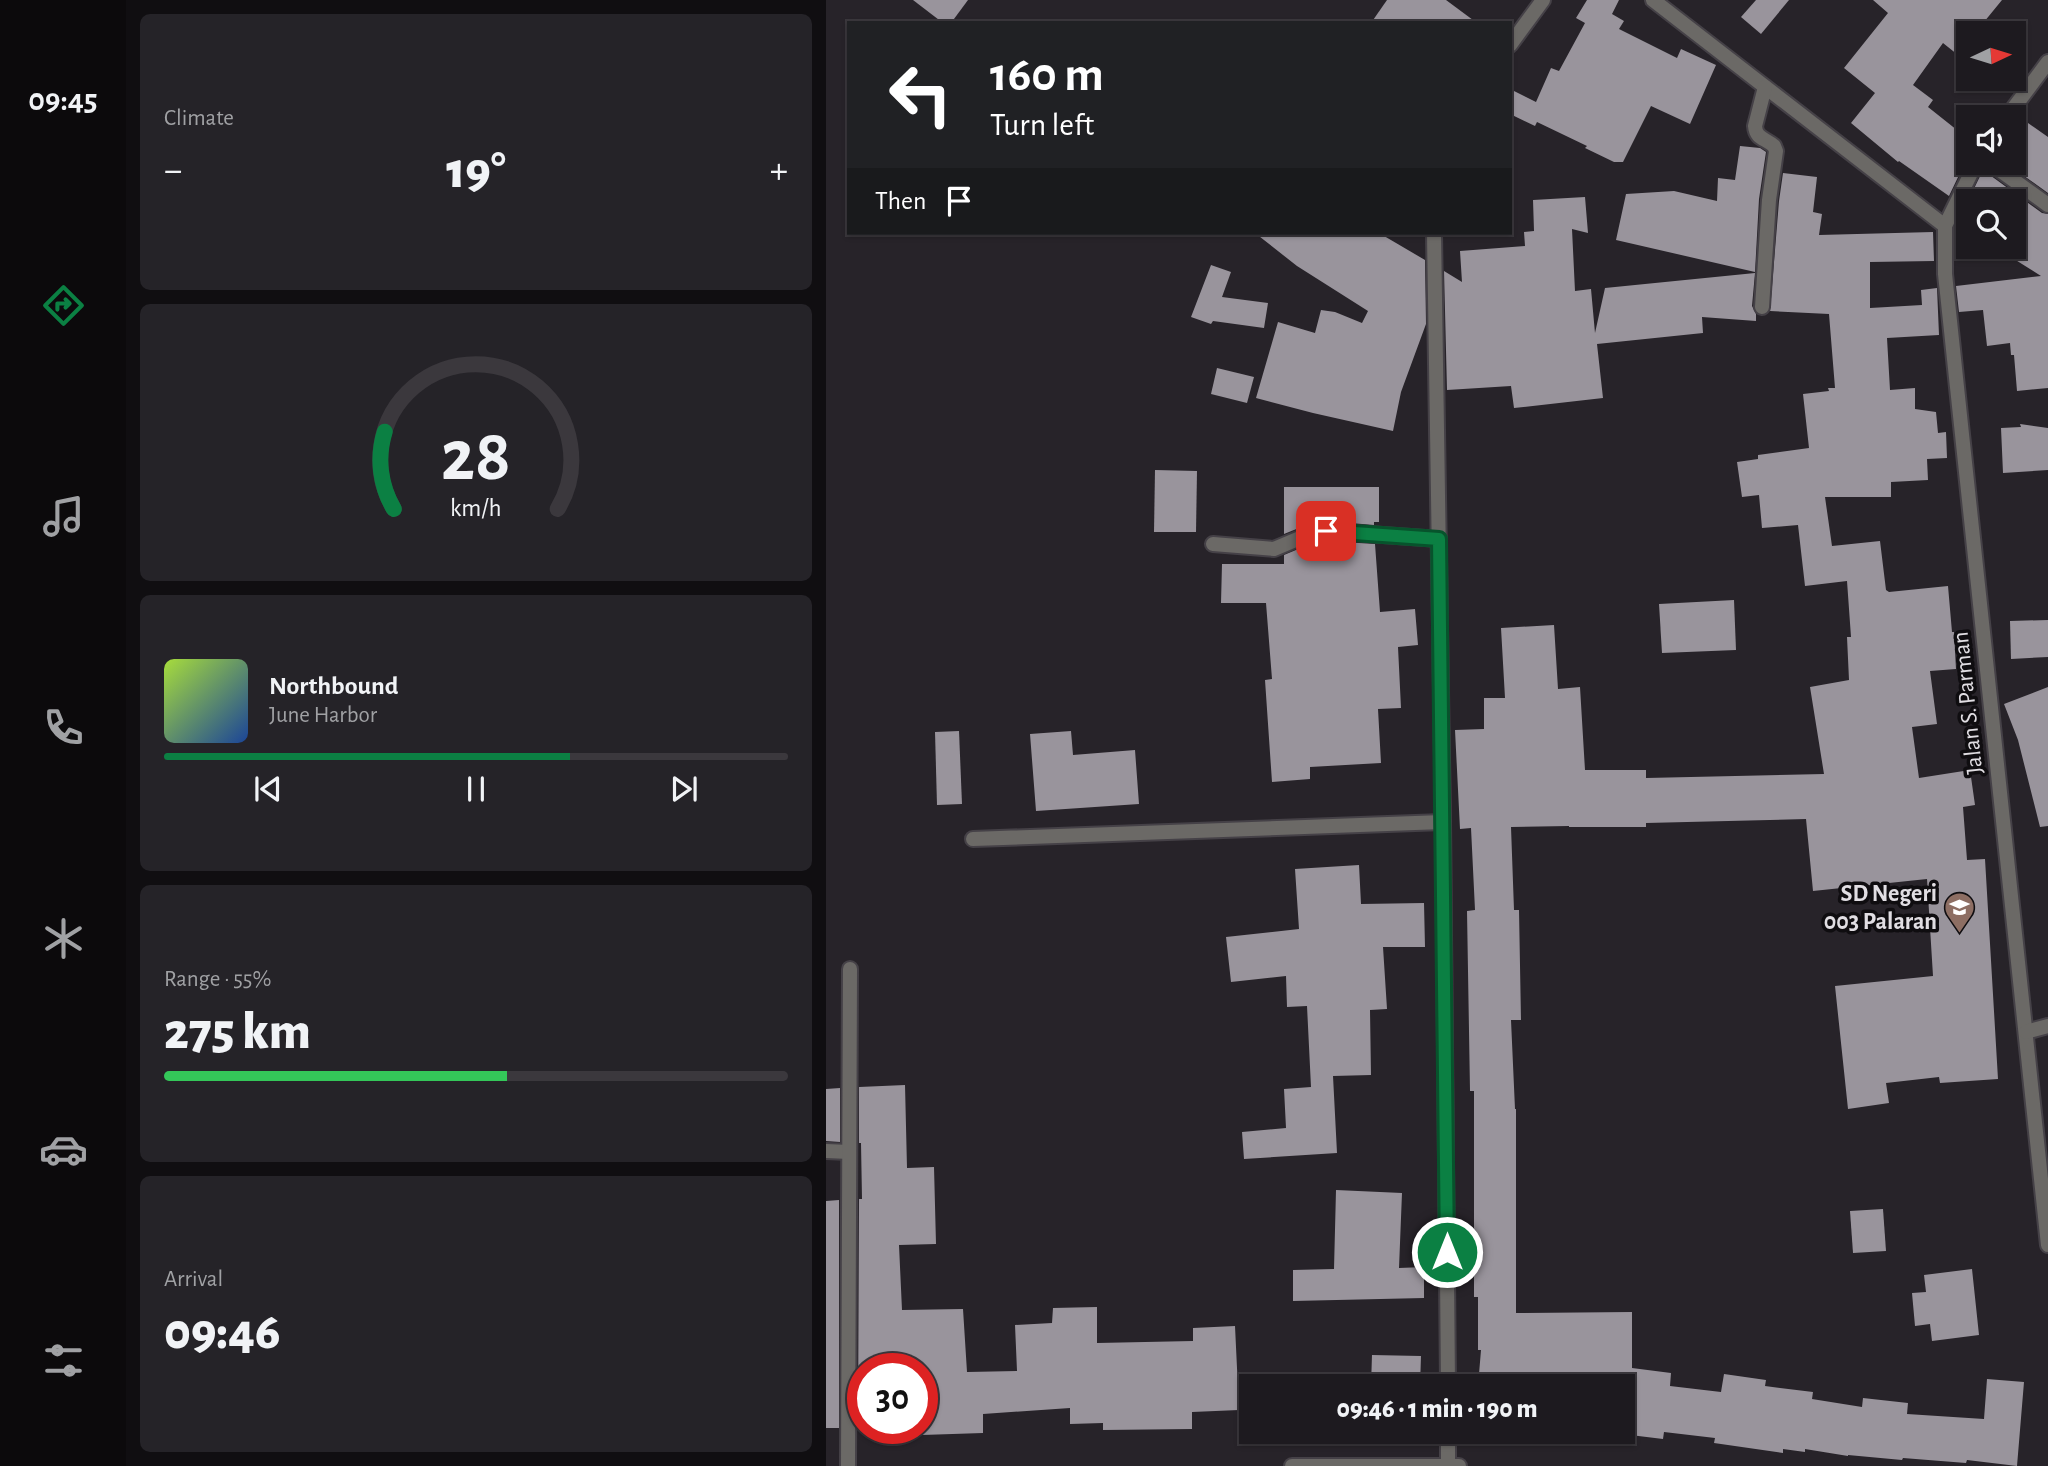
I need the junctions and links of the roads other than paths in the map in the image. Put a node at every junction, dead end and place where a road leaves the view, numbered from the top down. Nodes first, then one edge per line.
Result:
1 (1543, 0) edge
2 (1653, 0) edge
3 (1512, 42) edge
4 (2048, 62) edge
5 (1765, 87) junction
6 (2016, 105) edge
7 (1970, 175) edge
8 (2007, 175) edge
9 (2048, 205) edge
10 (1945, 226) junction
11 (1434, 235) edge
12 (1762, 307) dead end
13 (1439, 539) junction
14 (1213, 544) dead end
15 (1443, 822) junction
16 (973, 839) dead end
17 (850, 969) dead end
18 (2048, 1026) edge
19 (2026, 1032) junction
20 (826, 1151) edge
21 (849, 1152) junction
22 (2048, 1245) edge
23 (1448, 1374) edge
24 (1449, 1444) edge
25 (848, 1466) edge
26 (1292, 1466) edge
27 (1452, 1466) edge

1 - 3 street
2 - 5 street
4 - 6 street
5 - 10 street
5 - 12 street
7 - 10 street, Jalan S. Parman
8 - 9 street
10 - 19 street, Jalan S. Parman
11 - 13 street
13 - 14 street
13 - 15 street
15 - 16 street
15 - 23 street
17 - 21 street
18 - 19 street
19 - 22 street, Jalan S. Parman
20 - 21 street
21 - 25 street
24 - 27 street
26 - 27 street

